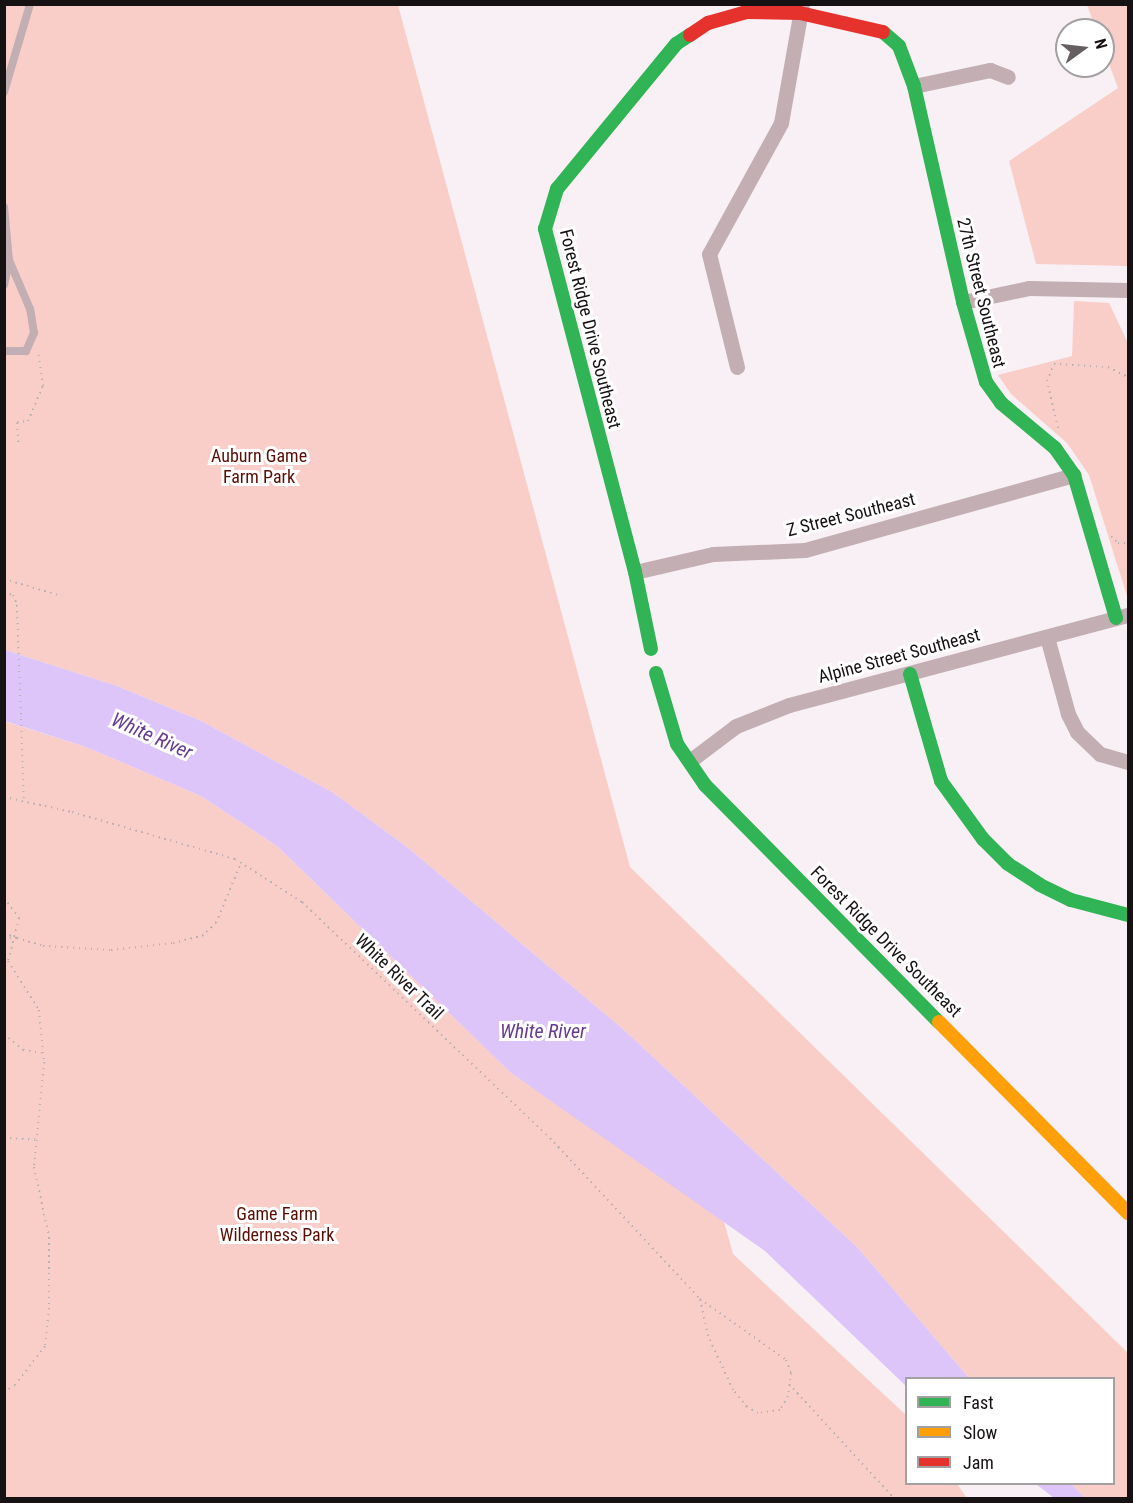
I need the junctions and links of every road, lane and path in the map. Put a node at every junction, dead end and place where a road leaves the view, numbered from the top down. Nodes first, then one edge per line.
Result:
1 (30, 4) edge
2 (801, 9) edge
3 (1008, 77) dead end
4 (914, 86) junction
5 (4, 92) edge
6 (4, 207) edge
7 (9, 260) junction
8 (4, 285) edge
9 (1128, 290) edge
10 (963, 302) junction
11 (33, 343) junction
12 (4, 351) edge
13 (737, 367) dead end
14 (1128, 376) edge
15 (1060, 436) dead end
16 (18, 442) dead end
17 (1074, 476) junction
18 (1108, 535) dead end
19 (1128, 543) edge
20 (635, 572) junction
21 (4, 579) edge
22 (4, 592) edge
23 (58, 595) dead end
24 (1122, 616) edge
25 (1047, 637) junction
26 (651, 649) dead end
27 (656, 673) dead end
28 (910, 674) junction
29 (691, 760) junction
30 (1128, 762) edge
31 (4, 797) edge
32 (24, 801) junction
33 (241, 863) junction
34 (4, 898) edge
35 (1128, 915) edge
36 (4, 935) edge
37 (17, 938) junction
38 (4, 1034) edge
39 (43, 1053) junction
40 (4, 1138) edge
41 (38, 1140) junction
42 (1128, 1213) edge
43 (700, 1299) junction
44 (789, 1384) junction
45 (4, 1392) edge
46 (894, 1498) edge

1 - 5 lane
2 - 4 street, 27th Street Southeast
2 - 13 street
2 - 20 street, Forest Ridge Drive Southeast
3 - 4 street
4 - 10 street, 27th Street Southeast
6 - 7 lane
7 - 8 lane
7 - 11 lane
9 - 10 street
10 - 17 street, 27th Street Southeast
11 - 12 lane
11 - 16 path
14 - 15 path
17 - 20 street, Z Street Southeast
17 - 24 street, 27th Street Southeast
18 - 19 path
20 - 26 street, Forest Ridge Drive Southeast
21 - 23 path
22 - 32 path
24 - 25 street, Alpine Street Southeast
25 - 28 street, Alpine Street Southeast
25 - 30 street
27 - 29 street, Forest Ridge Drive Southeast
28 - 29 street, Alpine Street Southeast
28 - 35 street
29 - 42 street, Forest Ridge Drive Southeast
31 - 32 path, White River Trail
32 - 33 path, White River Trail
33 - 37 path
33 - 43 path, White River Trail
34 - 37 path
36 - 37 path
37 - 39 path
38 - 39 path
39 - 41 path
40 - 41 path
41 - 45 path
43 - 44 path, White River Trail
43 - 44 path, White River Trail
44 - 46 path

